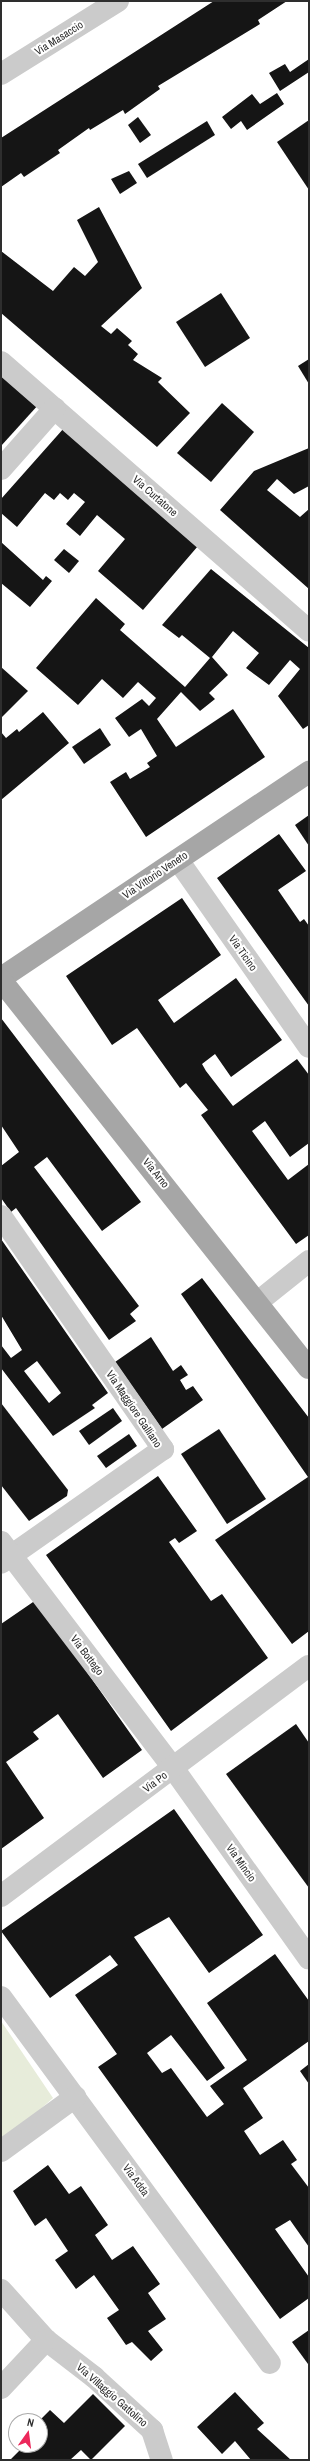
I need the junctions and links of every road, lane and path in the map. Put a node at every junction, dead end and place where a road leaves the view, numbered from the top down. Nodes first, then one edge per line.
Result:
1 (118, 1) edge
2 (1, 74) edge
3 (1, 362) edge
4 (55, 408) junction
5 (1, 469) edge
6 (309, 631) edge
7 (309, 772) edge
8 (178, 860) junction
9 (1, 979) edge
10 (309, 1047) edge
11 (1, 1216) edge
12 (309, 1261) edge
13 (259, 1301) junction
14 (309, 1368) edge
15 (4, 1554) edge
16 (309, 1666) edge
17 (173, 1768) junction
18 (1, 1896) edge
19 (309, 1959) edge
20 (1, 1997) edge
21 (75, 2097) junction
22 (1, 2151) edge
23 (1, 2290) edge
24 (46, 2340) junction
25 (270, 2363) dead end
26 (1, 2388) edge
27 (162, 2460) edge

1 - 2 street, Via Masaccio
3 - 4 street, Via Curtatone
4 - 5 street
4 - 6 street, Via Curtatone
7 - 8 main road, Via Vittorio Veneto
8 - 9 main road, Via Vittorio Veneto
8 - 10 street, Via Ticino
9 - 13 main road, Via Arno
11 - 15 street, Via Maggiore Galliano
12 - 13 street
13 - 14 main road, Via Arno
15 - 17 street, Via Bottego
16 - 17 street, Via Po
17 - 18 street, Via Po
17 - 19 street, Via Mincio
20 - 21 street, Via Adda
21 - 22 street
21 - 25 street, Via Adda
23 - 24 street, Via Villaggio Gattolino
24 - 26 street
24 - 27 street, Via Villaggio Gattolino

